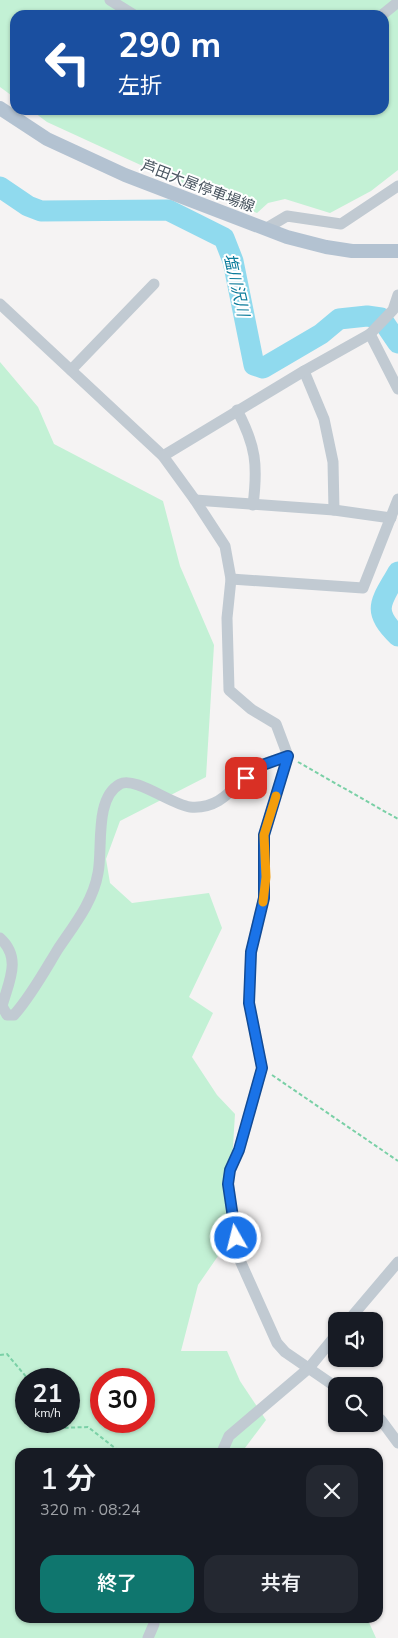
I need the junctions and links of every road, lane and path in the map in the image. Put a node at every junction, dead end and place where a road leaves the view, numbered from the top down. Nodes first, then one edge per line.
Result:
1 (110, 0) edge
2 (398, 2) edge
3 (126, 10) edge
4 (388, 10) edge
5 (11, 115) edge
6 (398, 186) edge
7 (265, 229) junction
8 (398, 251) edge
9 (154, 284) dead end
10 (398, 295) edge
11 (0, 304) edge
12 (370, 334) junction
13 (71, 370) junction
14 (304, 371) junction
15 (398, 389) edge
16 (237, 410) junction
17 (162, 456) junction
18 (398, 499) edge
19 (195, 500) junction
20 (254, 505) junction
21 (334, 510) junction
22 (392, 518) junction
23 (231, 579) junction
24 (288, 756) junction
25 (398, 819) edge
26 (0, 938) edge
27 (262, 1068) junction
28 (398, 1161) edge
29 (398, 1262) edge
30 (356, 1312) edge
31 (328, 1345) edge
32 (0, 1355) edge
33 (20, 1368) edge
34 (309, 1368) junction
35 (328, 1381) edge
36 (383, 1421) edge
37 (80, 1428) edge
38 (398, 1443) edge
39 (115, 1448) edge
40 (224, 1448) edge
41 (152, 1623) edge
42 (148, 1638) edge

1 - 3 street
2 - 4 street
5 - 7 main road, 芦田大屋停車場線
6 - 7 street
7 - 8 main road, 芦田大屋停車場線
9 - 13 street
10 - 12 street
11 - 13 street
12 - 14 street
12 - 15 street
13 - 17 street
14 - 16 street
14 - 21 street
16 - 17 street
16 - 20 street
17 - 19 street
18 - 22 street
19 - 20 street
19 - 23 street
20 - 21 street
21 - 22 street
22 - 23 street
23 - 24 street
24 - 25 path
24 - 26 street
24 - 27 street
27 - 28 path
27 - 34 street
29 - 30 street
31 - 34 street
32 - 33 path
34 - 35 street
34 - 40 street
36 - 38 street
37 - 39 path
41 - 42 street

